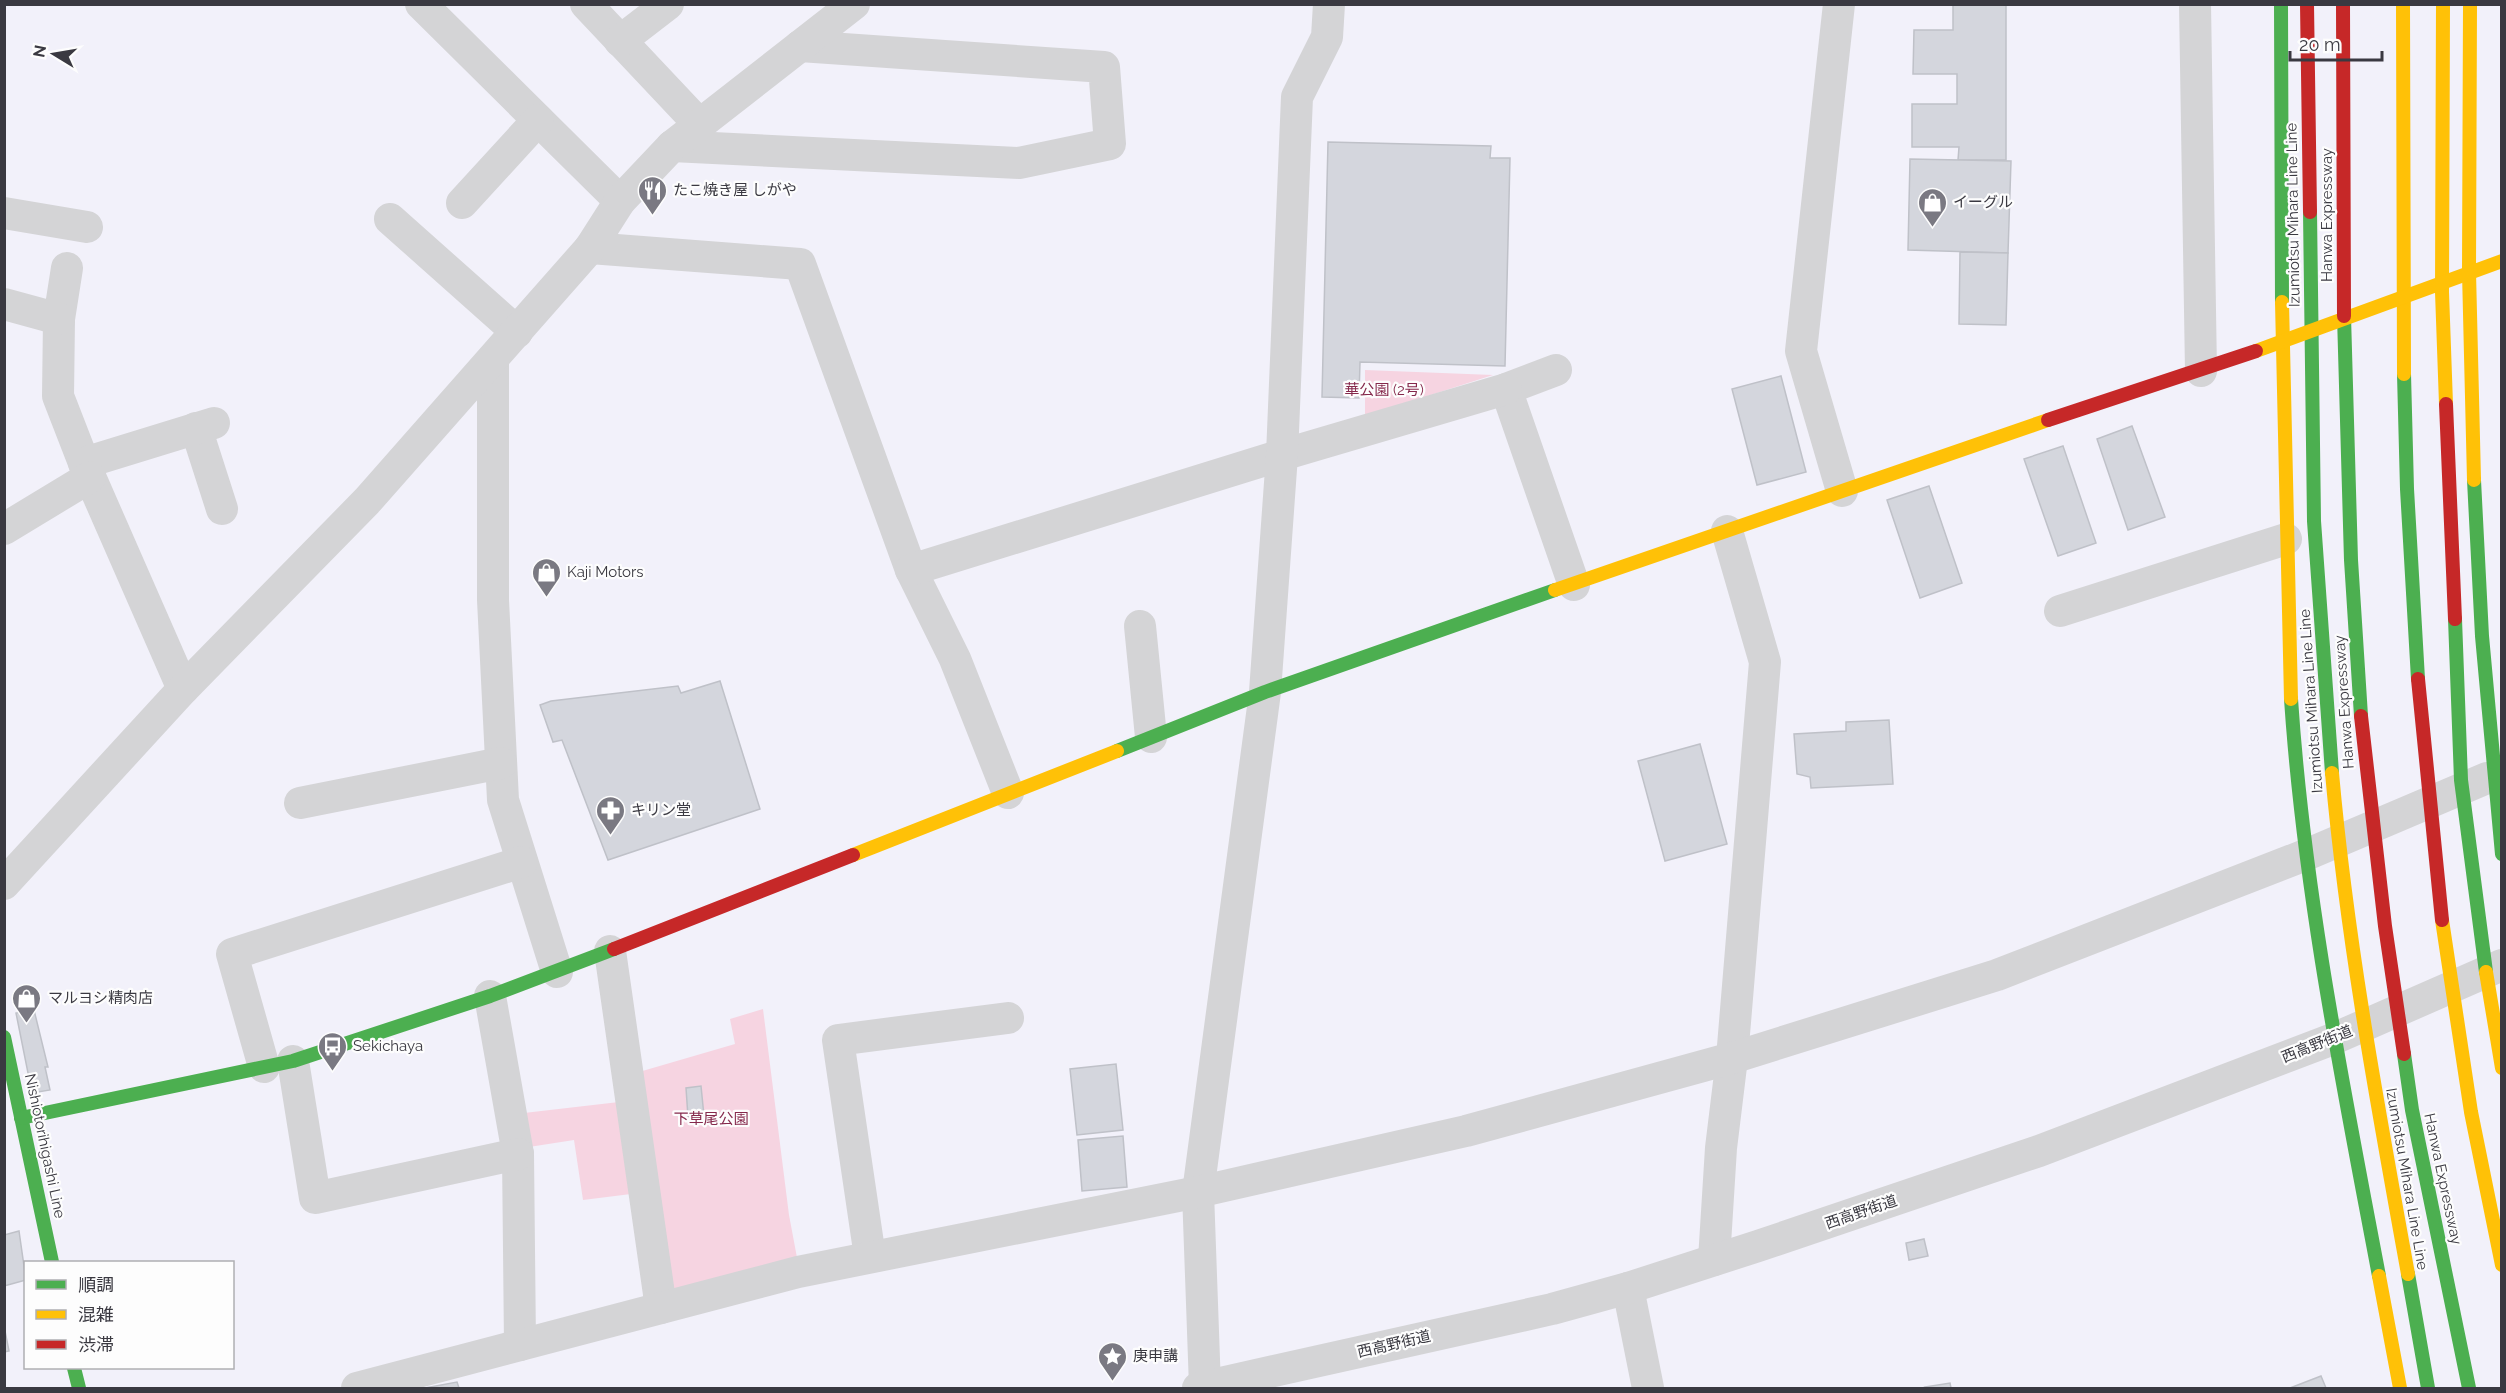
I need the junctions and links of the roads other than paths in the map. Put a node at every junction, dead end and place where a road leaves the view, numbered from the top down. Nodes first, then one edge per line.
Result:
1 (421, 4) edge
2 (586, 4) edge
3 (668, 4) edge
4 (854, 4) edge
5 (1329, 4) edge
6 (1839, 4) edge
7 (2195, 4) edge
8 (2281, 4) edge
9 (2307, 4) edge
10 (2343, 4) edge
11 (2403, 4) edge
12 (2443, 4) edge
13 (2470, 4) edge
14 (620, 41) junction
15 (800, 46) junction
16 (538, 120) junction
17 (700, 124) junction
18 (672, 146) junction
19 (620, 201) junction
20 (462, 202) dead end
21 (4, 213) edge
22 (390, 219) dead end
23 (87, 227) dead end
24 (590, 248) junction
25 (2502, 261) edge
26 (67, 268) dead end
27 (2469, 272) junction
28 (4, 304) edge
29 (59, 319) junction
30 (517, 332) junction
31 (2281, 343) junction
32 (493, 359) junction
33 (1556, 370) dead end
34 (2200, 371) junction
35 (1506, 389) junction
36 (1282, 455) junction
37 (87, 470) junction
38 (1842, 490) junction
39 (222, 509) dead end
40 (4, 529) edge
41 (1727, 531) junction
42 (2286, 539) junction
43 (911, 570) junction
44 (1574, 585) junction
45 (2060, 611) dead end
46 (1140, 626) dead end
47 (183, 689) junction
48 (1265, 693) junction
49 (1151, 737) junction
50 (501, 763) junction
51 (2497, 774) edge
52 (1008, 793) junction
53 (300, 803) dead end
54 (2308, 854) junction
55 (2502, 854) edge
56 (522, 862) junction
57 (4, 884) edge
58 (610, 951) junction
59 (2502, 965) edge
60 (557, 972) junction
61 (490, 996) junction
62 (1008, 1018) dead end
63 (4, 1037) edge
64 (2333, 1039) junction
65 (1732, 1058) junction
66 (278, 1064) junction
67 (2502, 1068) edge
68 (21, 1118) junction
69 (518, 1154) junction
70 (1198, 1192) junction
71 (870, 1257) junction
72 (1714, 1260) junction
73 (52, 1261) edge
74 (2502, 1264) edge
75 (1628, 1288) junction
76 (661, 1308) junction
77 (520, 1345) junction
78 (74, 1369) edge
79 (1254, 1382) edge
80 (1201, 1388) edge
81 (79, 1389) edge
82 (357, 1389) edge
83 (1648, 1389) edge
84 (2400, 1389) edge
85 (2428, 1389) edge
86 (2469, 1389) edge

1 - 16 street
2 - 14 street
3 - 14 street
4 - 15 street
5 - 36 street
6 - 38 street
7 - 34 street
8 - 31 main road
9 - 85 main road, Izumiotsu Mihara Line Line
10 - 86 main road, Hanwa Expressway
11 - 74 main road
12 - 67 main road
13 - 27 main road
14 - 17 street
15 - 17 street
15 - 18 street
16 - 19 street
16 - 20 street
17 - 18 street
18 - 19 street
19 - 24 street
21 - 23 street
22 - 30 street
24 - 30 street
24 - 43 street
25 - 27 main road
26 - 29 street
27 - 31 main road
27 - 51 main road
28 - 29 street
29 - 37 street
30 - 32 street
31 - 34 main road
31 - 42 main road
32 - 47 street
32 - 50 street
33 - 35 street
34 - 38 main road
35 - 36 street
35 - 44 street
36 - 43 street
36 - 48 street
37 - 39 street
37 - 40 street
37 - 47 street
38 - 41 main road
41 - 44 main road
41 - 65 street
42 - 45 street
42 - 54 main road
43 - 52 street
44 - 48 main road
46 - 49 street
47 - 57 street
48 - 49 main road
48 - 70 street
49 - 52 main road
50 - 53 street
50 - 56 street
51 - 54 street
51 - 55 main road
52 - 58 main road
54 - 64 main road
54 - 65 street
56 - 60 street
56 - 66 street
58 - 60 main road
58 - 76 street
59 - 64 street, 西高野街道
60 - 61 main road
61 - 66 main road
61 - 69 street
62 - 71 street
63 - 68 main road, Nishiotorihigashi Line
64 - 72 street, 西高野街道
64 - 84 main road
65 - 70 street
65 - 72 street
66 - 68 main road
66 - 69 street
68 - 73 main road, Nishiotorihigashi Line
69 - 77 street
70 - 71 street
70 - 80 street
71 - 76 street
72 - 75 street, 西高野街道
75 - 79 street, 西高野街道
75 - 83 street
76 - 77 street
77 - 82 street
78 - 81 main road
79 - 80 street, 西高野街道

